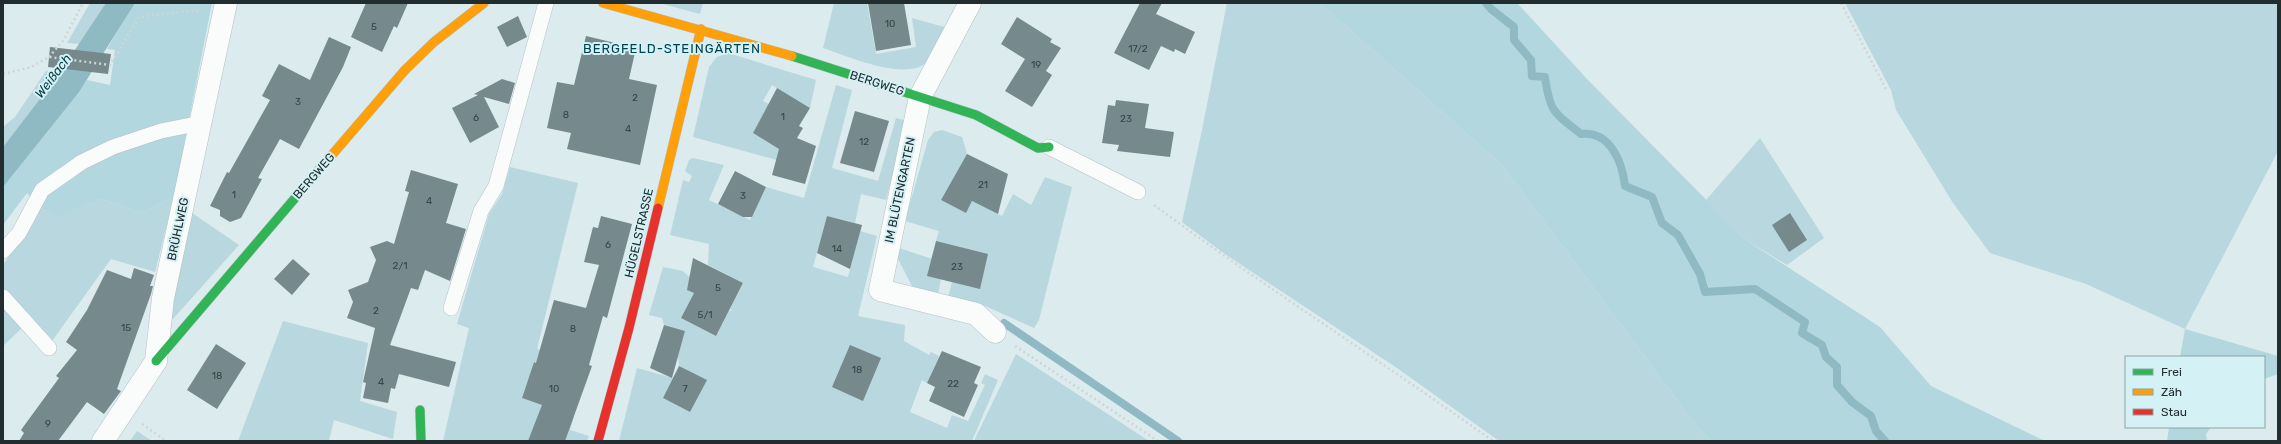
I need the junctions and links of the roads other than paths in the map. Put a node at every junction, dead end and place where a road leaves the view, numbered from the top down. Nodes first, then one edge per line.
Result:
1 (484, 3) edge
2 (546, 3) edge
3 (602, 3) edge
4 (970, 3) edge
5 (226, 8) edge
6 (701, 29) junction
7 (920, 97) junction
8 (201, 123) junction
9 (1049, 146) joint
10 (1138, 192) road end
11 (3, 251) edge
12 (3, 297) edge
13 (451, 308) dead end
14 (995, 332) road end
15 (48, 348) dead end
16 (156, 362) junction
17 (420, 410) dead end
18 (103, 441) edge
19 (421, 441) edge
20 (598, 441) edge

1 - 16 street, BERGWEG
2 - 13 lane
3 - 6 street, BERGWEG
4 - 7 street, IM BLÜTENGARTEN
5 - 8 street, BRÜHLWEG
6 - 7 street, BERGWEG
6 - 20 street, HÜGELSTRASSE
7 - 9 street, BERGWEG
7 - 14 street, IM BLÜTENGARTEN
8 - 11 lane
8 - 16 street, BRÜHLWEG
9 - 10 lane, BERGWEG
12 - 15 lane
16 - 18 street, BRÜHLWEG
17 - 19 street

